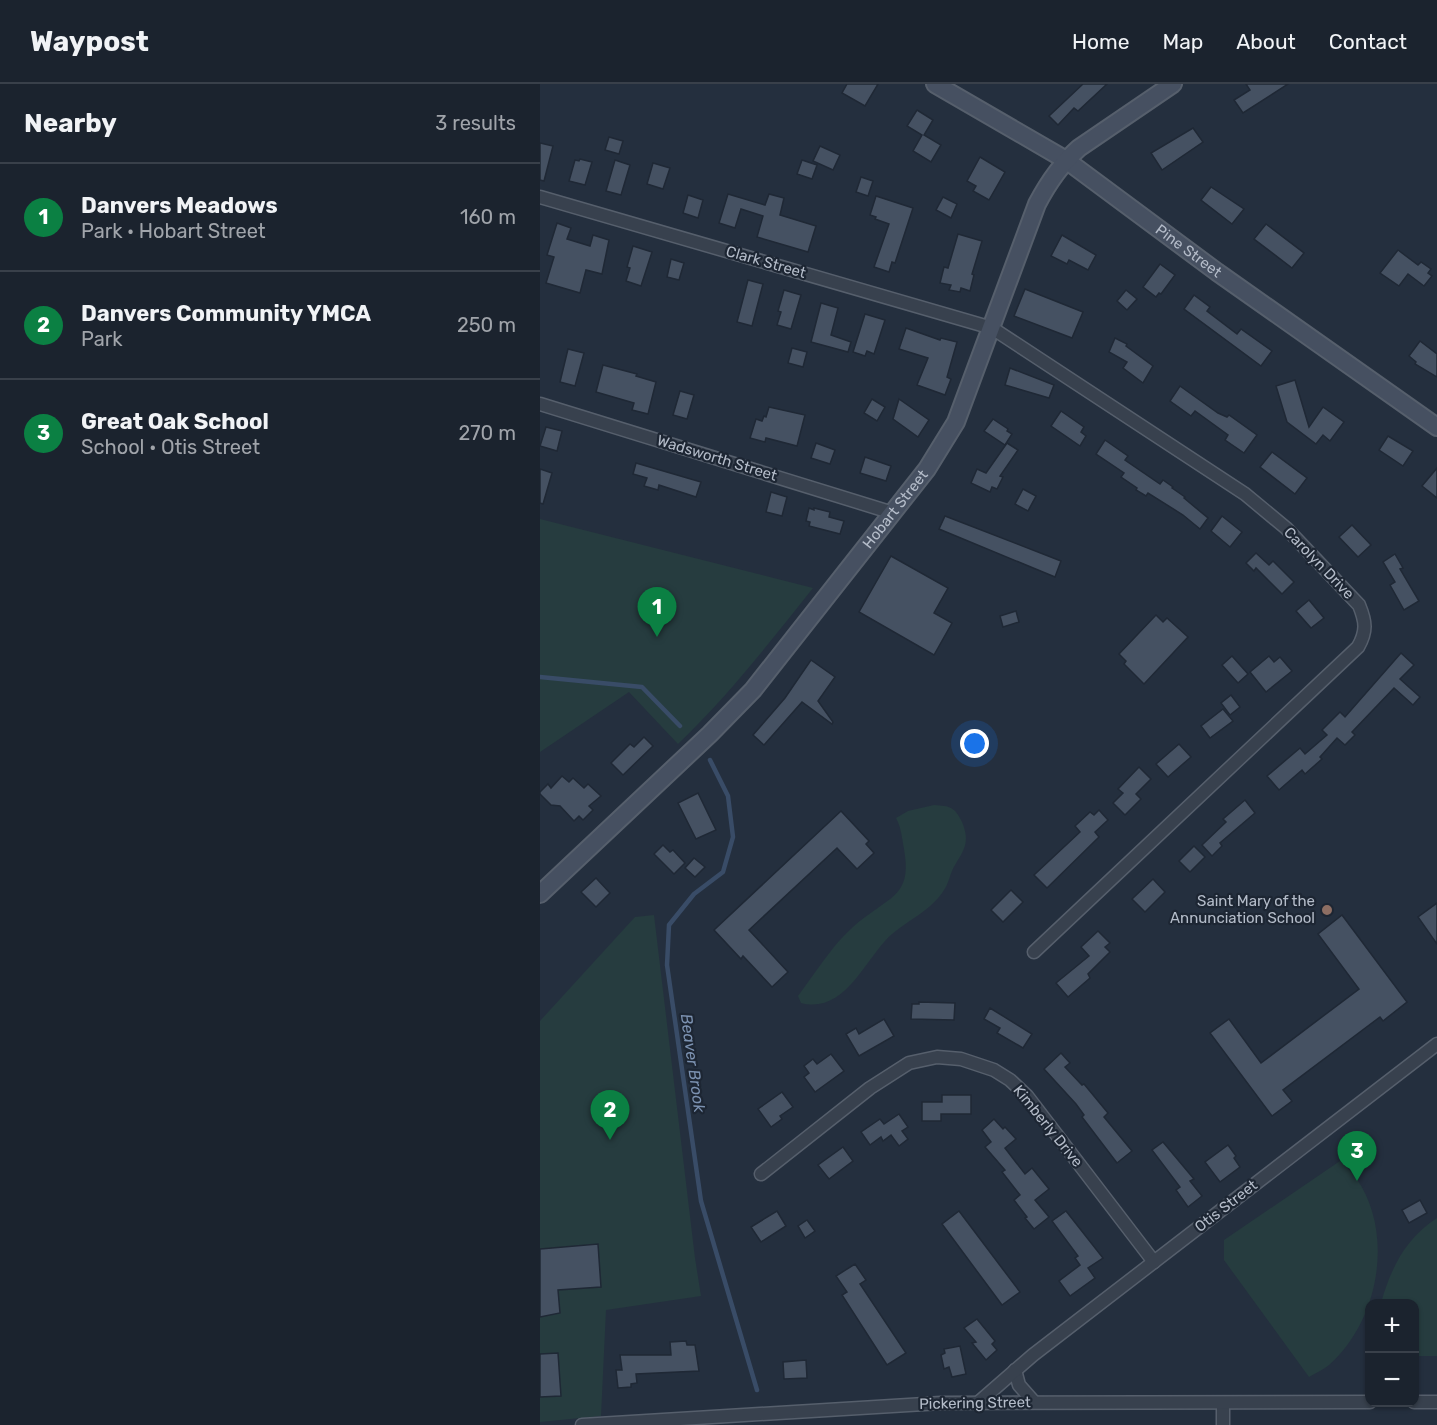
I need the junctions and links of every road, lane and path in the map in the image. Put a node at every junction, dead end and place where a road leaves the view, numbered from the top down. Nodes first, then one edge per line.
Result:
1 (935, 84) edge
2 (1173, 84) edge
3 (1065, 159) junction
4 (540, 197) edge
5 (992, 328) junction
6 (540, 404) edge
7 (1437, 427) edge
8 (893, 513) junction
9 (540, 894) edge
10 (1034, 952) dead end
11 (1437, 1044) edge
12 (761, 1174) dead end
13 (1154, 1262) junction
14 (1015, 1370) junction
15 (979, 1402) junction
16 (1034, 1402) junction
17 (1365, 1402) edge
18 (1419, 1402) edge
19 (1437, 1402) edge
20 (1223, 1403) junction
21 (582, 1425) edge
22 (593, 1425) edge
23 (1223, 1425) edge

1 - 3 main road, Pine Street
2 - 3 main road, Hobart Street
3 - 5 main road, Hobart Street
3 - 7 main road, Pine Street
4 - 5 street, Clark Street
5 - 8 main road, Hobart Street
5 - 10 street, Carolyn Drive
6 - 8 street, Wadsworth Street
8 - 9 main road, Hobart Street
11 - 13 street, Otis Street
12 - 13 street, Kimberly Drive
13 - 14 street, Otis Street
14 - 15 street, Otis Street
14 - 16 street
15 - 16 street, Pickering Street
15 - 22 street, Pickering Street
16 - 20 street, Pickering Street
17 - 20 street, Pickering Street
18 - 19 street
20 - 23 street
21 - 22 street, Pickering Street

